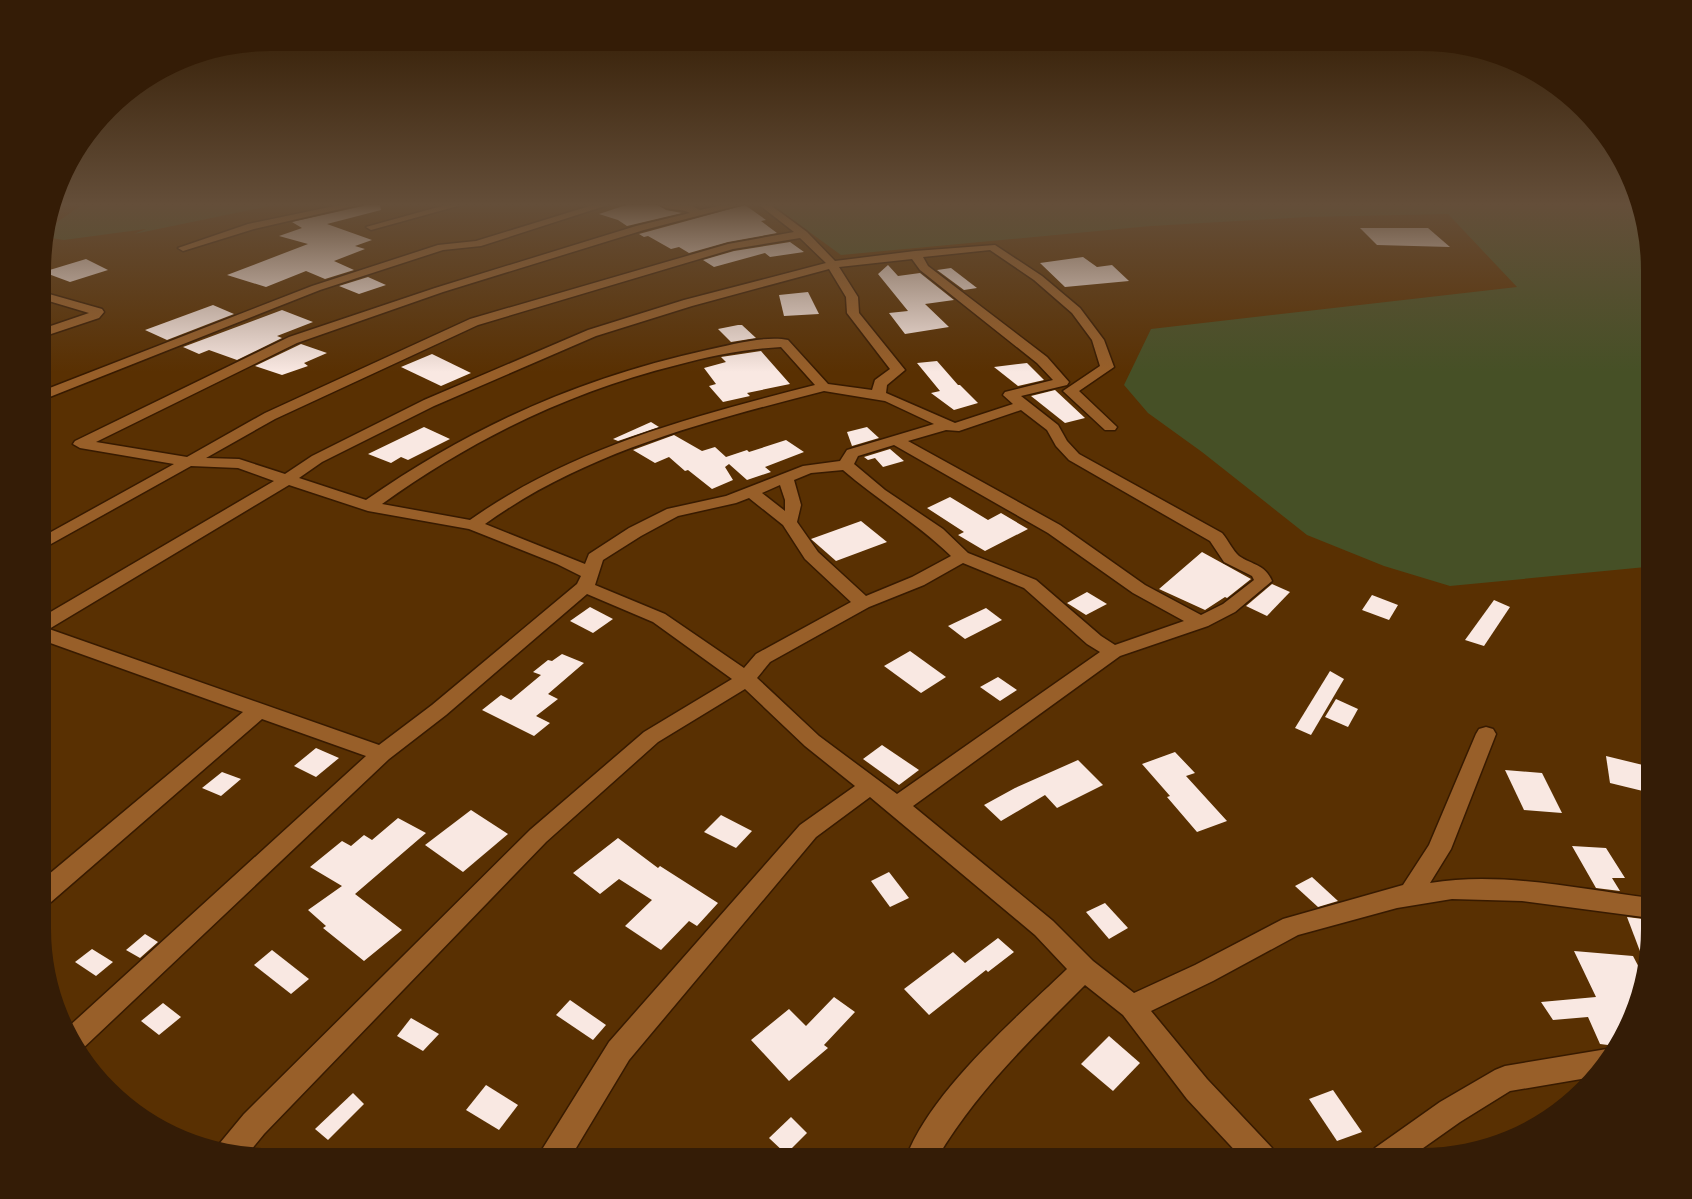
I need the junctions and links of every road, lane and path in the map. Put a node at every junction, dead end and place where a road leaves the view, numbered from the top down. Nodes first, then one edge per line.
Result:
1 (400, 260) edge
2 (540, 260) edge
3 (685, 260) edge
4 (828, 260) edge
5 (878, 260) edge
6 (918, 260) edge
7 (1012, 260) edge
8 (833, 266) junction
9 (51, 298) edge
10 (51, 330) edge
11 (824, 387) junction
12 (1066, 387) junction
13 (51, 392) edge
14 (879, 394) junction
15 (1024, 405) junction
16 (947, 426) junction
17 (1110, 427) dead end
18 (898, 441) junction
19 (192, 462) junction
20 (846, 465) junction
21 (785, 478) junction
22 (288, 479) junction
23 (752, 492) junction
24 (368, 506) junction
25 (789, 522) junction
26 (473, 525) junction
27 (51, 539) edge
28 (962, 557) junction
29 (588, 580) junction
30 (863, 603) junction
31 (51, 620) edge
32 (1201, 622) junction
33 (51, 636) edge
34 (1113, 652) junction
35 (746, 679) junction
36 (260, 709) junction
37 (1486, 735) dead end
38 (382, 754) junction
39 (869, 787) junction
40 (897, 806) junction
41 (51, 887) edge
42 (1366, 907) junction
43 (1641, 907) edge
44 (1084, 969) junction
45 (1132, 1007) junction
46 (79, 1036) edge
47 (1594, 1064) edge
48 (236, 1145) edge
49 (559, 1148) edge
50 (928, 1148) edge
51 (1253, 1148) edge
52 (1399, 1148) edge

1 - 13 street
2 - 19 street
3 - 19 street
4 - 8 street
5 - 8 street
6 - 12 street
7 - 12 street
8 - 14 street
8 - 22 street
9 - 10 street
11 - 14 street
11 - 24 street
11 - 26 street
12 - 15 street
12 - 17 street
14 - 16 street
15 - 16 street
15 - 32 street
16 - 18 street
18 - 20 street
18 - 32 street
19 - 22 street
19 - 27 street
20 - 21 street
20 - 28 street
21 - 23 street
21 - 25 street
22 - 24 street
22 - 31 street
23 - 25 street
23 - 29 street
24 - 26 street
25 - 30 street
26 - 29 street
28 - 30 street
28 - 34 street
29 - 35 street
29 - 38 street
30 - 35 street
32 - 34 street
33 - 36 street
34 - 40 street
35 - 39 street
35 - 48 street
36 - 38 street
36 - 41 street
37 - 42 street
38 - 46 street
39 - 40 street
39 - 49 street
40 - 44 street
42 - 43 street
42 - 45 street
44 - 45 street
44 - 50 street
45 - 51 street
47 - 52 street

